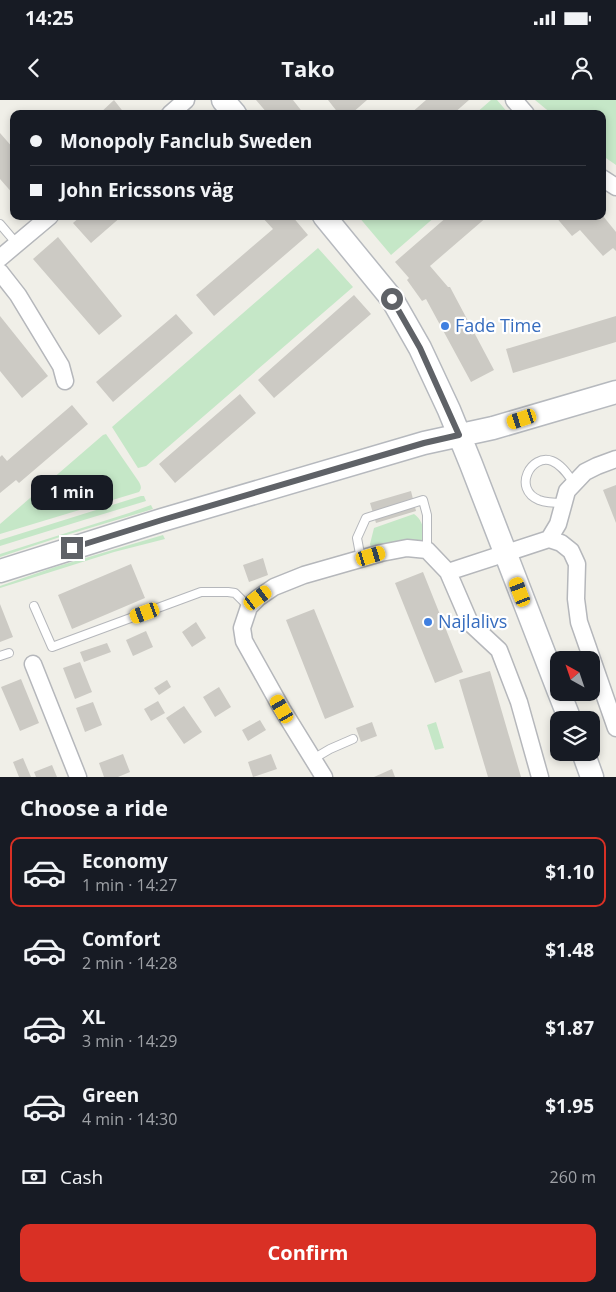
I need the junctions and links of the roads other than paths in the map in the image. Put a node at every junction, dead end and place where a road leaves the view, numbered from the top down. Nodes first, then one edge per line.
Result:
1 (186, 100) edge
2 (223, 100) edge
3 (514, 100) edge
4 (175, 110) edge
5 (232, 110) edge
6 (523, 110) edge
7 (45, 220) edge
8 (327, 220) edge
9 (0, 224) edge
10 (17, 244) junction
11 (0, 258) edge
12 (0, 272) edge
13 (65, 381) dead end
14 (616, 392) edge
15 (459, 435) junction
16 (616, 459) edge
17 (574, 483) junction
18 (563, 503) junction
19 (549, 539) junction
20 (427, 550) junction
21 (505, 554) junction
22 (361, 559) junction
23 (0, 571) edge
24 (448, 572) junction
25 (34, 606) dead end
26 (249, 607) junction
27 (9, 653) dead end
28 (0, 656) edge
29 (33, 664) dead end
30 (550, 669) edge
31 (616, 728) edge
32 (353, 739) dead end
33 (313, 759) junction
34 (586, 761) edge
35 (78, 777) edge
36 (324, 777) edge
37 (540, 777) edge
38 (592, 777) edge

1 - 4 street
2 - 5 main road
3 - 6 street
7 - 10 street
8 - 15 main road
9 - 10 lane
10 - 11 street
12 - 13 street
14 - 15 main road
15 - 21 main road
15 - 23 main road
16 - 17 street
17 - 18 street
17 - 18 lane
18 - 19 street
19 - 21 street
19 - 31 street
20 - 22 street
20 - 22 lane
20 - 24 street
21 - 24 street
21 - 30 main road
22 - 26 street
24 - 37 street
25 - 26 lane
26 - 33 street
27 - 28 lane
29 - 35 street
32 - 33 lane
33 - 36 street
34 - 38 main road

